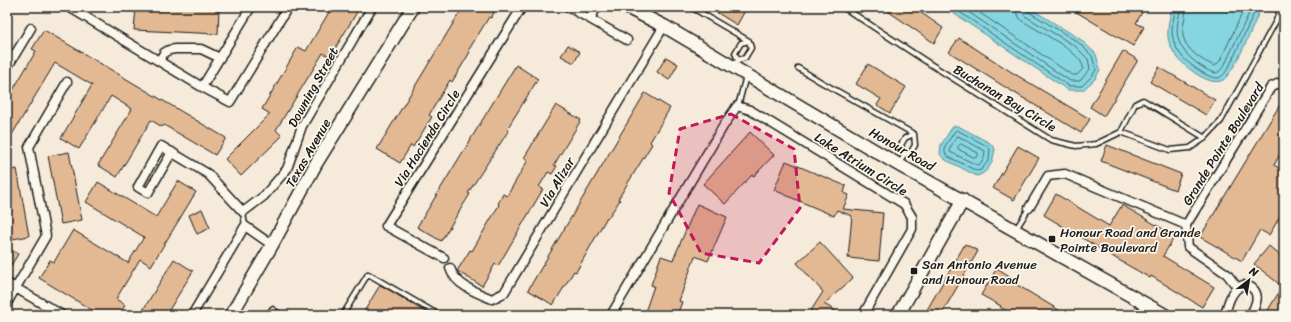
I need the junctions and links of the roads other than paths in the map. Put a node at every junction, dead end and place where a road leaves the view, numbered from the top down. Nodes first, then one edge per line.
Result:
1 (69, 7) edge
2 (251, 7) edge
3 (288, 7) edge
4 (372, 7) edge
5 (412, 7) edge
6 (522, 7) edge
7 (568, 7) edge
8 (597, 7) edge
9 (626, 7) edge
10 (691, 7) edge
11 (843, 7) edge
12 (1281, 7) edge
13 (590, 19) junction
14 (664, 26) junction
15 (31, 28) dead end
16 (627, 40) dead end
17 (749, 41) junction
18 (220, 58) junction
19 (159, 61) junction
20 (736, 63) junction
21 (7, 68) edge
22 (798, 68) dead end
23 (747, 73) junction
24 (1284, 81) edge
25 (66, 82) dead end
26 (202, 87) junction
27 (738, 106) junction
28 (1121, 132) junction
29 (914, 134) junction
30 (1205, 138) junction
31 (172, 152) junction
32 (902, 160) junction
33 (963, 200) junction
34 (1029, 208) joint
35 (243, 212) junction
36 (1186, 225) junction
37 (245, 226) junction
38 (1016, 230) junction
39 (272, 245) junction
40 (444, 258) dead end
41 (450, 268) dead end
42 (7, 283) edge
43 (1237, 287) junction
44 (16, 288) junction
45 (7, 303) edge
46 (613, 314) edge
47 (62, 315) edge
48 (192, 315) edge
49 (231, 315) edge
50 (268, 315) edge
51 (282, 315) edge
52 (344, 315) edge
53 (439, 315) edge
54 (862, 315) edge
55 (898, 315) edge
56 (1165, 315) edge
57 (1224, 315) edge
58 (1250, 315) edge

1 - 19 street
2 - 18 street
3 - 26 street
4 - 35 street, Downing Street
5 - 39 street, Texas Avenue
6 - 40 street, Via Hacienda Circle
7 - 13 street
8 - 13 street
9 - 14 street, Honour Road
10 - 17 lane
11 - 28 lane, Buchanan Bay Circle
12 - 30 lane
13 - 16 street
14 - 20 street, Honour Road
14 - 41 street, Via Alizar
15 - 21 street
17 - 20 lane
17 - 20 lane
18 - 19 street
18 - 26 street
19 - 26 street
20 - 23 street, Honour Road
22 - 29 lane
23 - 27 lane
23 - 32 street, Honour Road
24 - 36 street, Grande Pointe Boulevard
25 - 44 street
27 - 46 street
27 - 54 street, Lake Atrium Circle
28 - 30 lane
28 - 30 lane
29 - 32 lane
29 - 32 lane
31 - 31 street
31 - 35 street
32 - 33 street, Honour Road
33 - 38 street, Honour Road
33 - 55 street
34 - 36 street, Grande Pointe Boulevard
34 - 38 lane, Grande Pointe Boulevard
35 - 37 lane
36 - 43 street, Grande Pointe Boulevard
37 - 39 street
37 - 48 street
38 - 56 street, Honour Road
39 - 49 street, Texas Avenue
42 - 44 street
43 - 57 street
43 - 58 street
44 - 45 street
44 - 47 street
50 - 51 lane
52 - 53 lane

